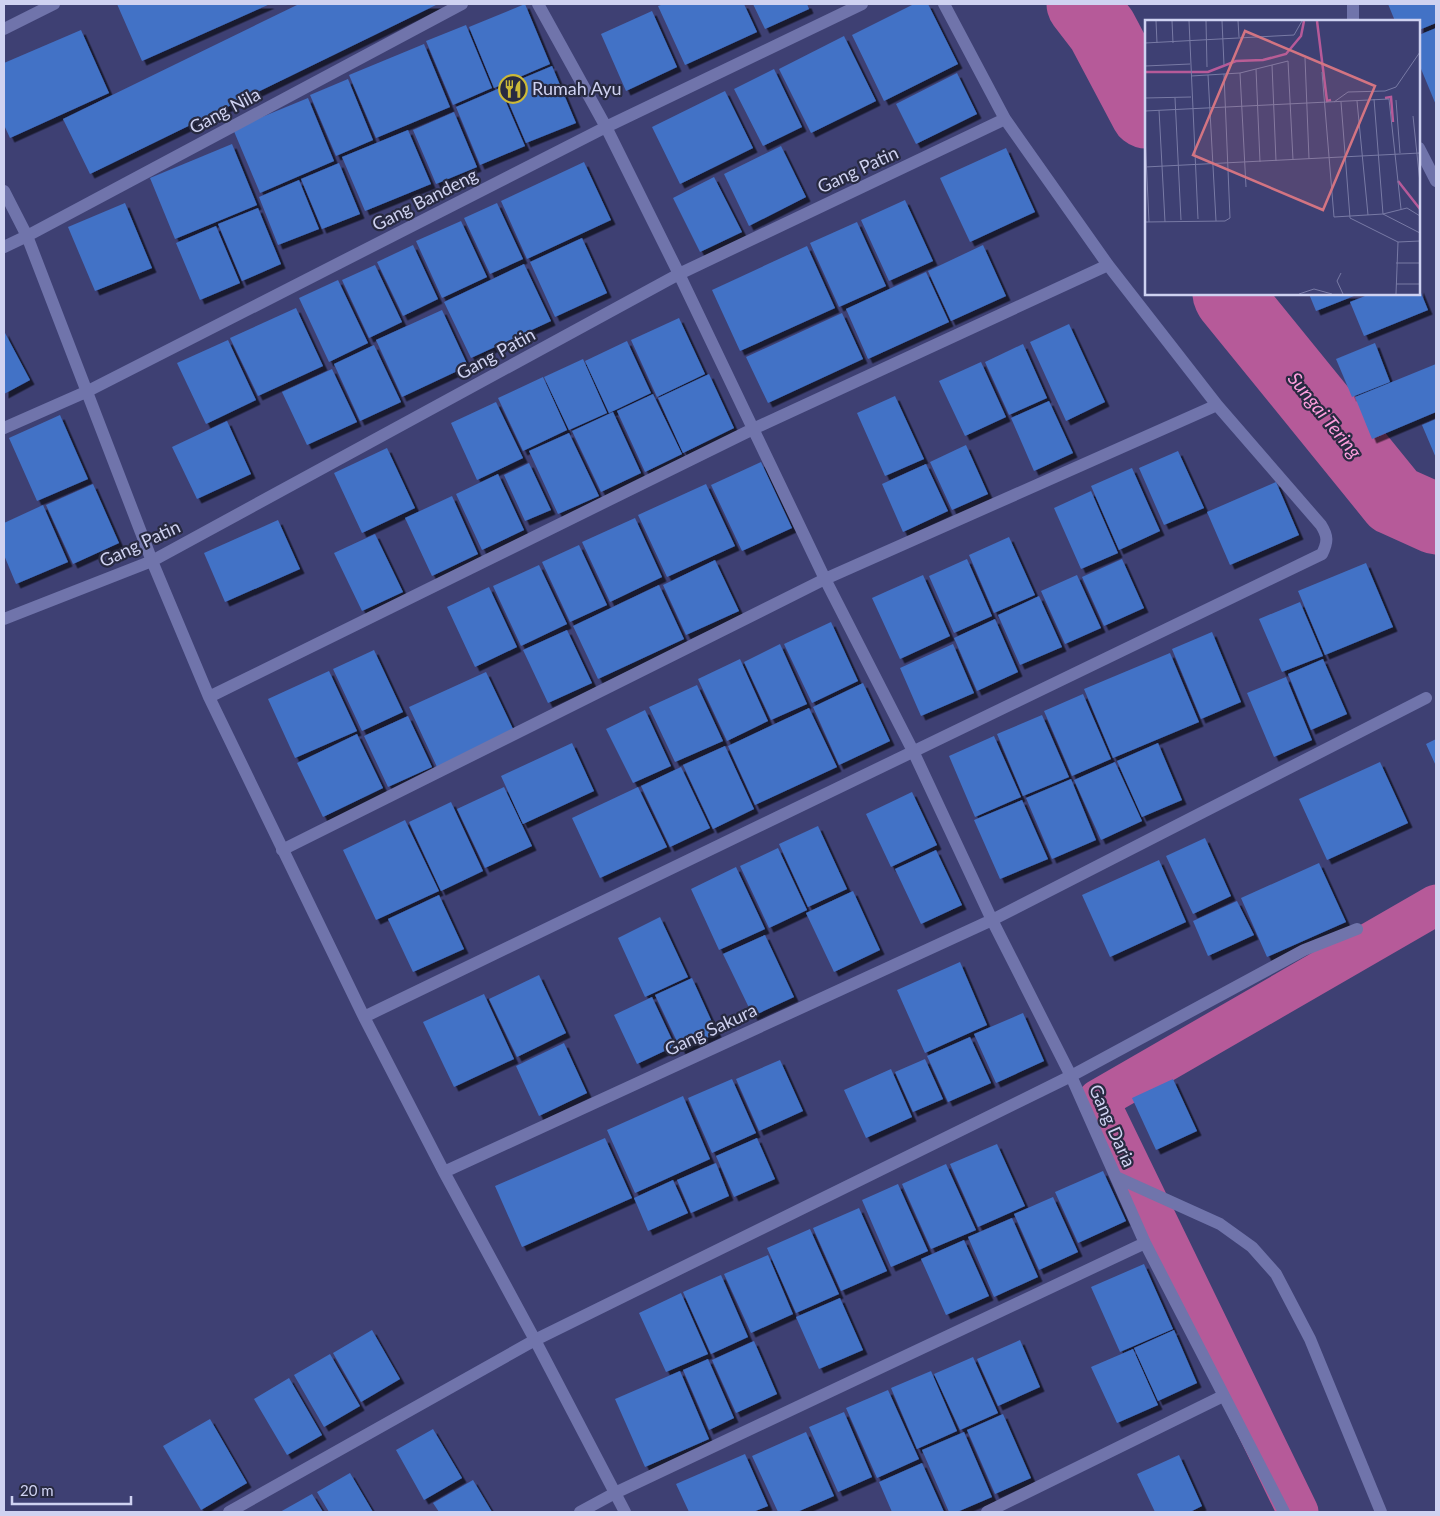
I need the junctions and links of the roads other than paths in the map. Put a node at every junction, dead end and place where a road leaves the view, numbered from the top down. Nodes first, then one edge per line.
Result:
1 (54, 4) edge
2 (462, 4) edge
3 (538, 4) edge
4 (862, 4) edge
5 (944, 4) edge
6 (1354, 4) edge
7 (1353, 20) edge
8 (4, 29) edge
9 (1005, 119) junction
10 (606, 127) junction
11 (1420, 150) edge
12 (1436, 181) edge
13 (4, 191) edge
14 (27, 236) junction
15 (4, 247) edge
16 (1108, 265) junction
17 (679, 274) junction
18 (88, 391) junction
19 (1218, 405) junction
20 (4, 428) edge
21 (753, 429) junction
22 (152, 561) junction
23 (825, 579) junction
24 (4, 619) edge
25 (209, 697) junction
26 (1426, 698) dead end
27 (913, 751) junction
28 (282, 850) junction
29 (992, 920) junction
30 (1357, 929) dead end
31 (364, 1017) junction
32 (1071, 1076) junction
33 (444, 1172) junction
34 (1116, 1178) junction
35 (1145, 1243) junction
36 (535, 1340) junction
37 (1223, 1396) junction
38 (615, 1493) junction
39 (229, 1512) edge
40 (580, 1512) edge
41 (625, 1512) edge
42 (986, 1512) edge
43 (1284, 1512) edge
44 (1381, 1512) edge

1 - 8 street
2 - 14 street, Gang Nila
3 - 10 street, Gang Daria
4 - 10 street, Gang Bandeng
5 - 9 street
6 - 7 street
9 - 16 street
9 - 17 street, Gang Patin
10 - 17 street, Gang Daria
10 - 18 street, Gang Bandeng
11 - 12 street
13 - 14 street
14 - 15 street, Gang Nila
14 - 18 street
16 - 19 street
16 - 21 street
17 - 21 street, Gang Daria
17 - 22 street, Gang Patin
18 - 20 street, Gang Bandeng
18 - 22 street
19 - 23 street
19 - 27 street
21 - 23 street, Gang Daria
21 - 25 street
22 - 24 street, Gang Patin
22 - 25 street
23 - 27 street, Gang Daria
23 - 28 street
25 - 28 street
26 - 29 street, Gang Sakura
27 - 29 street, Gang Daria
27 - 31 street
28 - 31 street
29 - 32 street, Gang Daria
29 - 33 street, Gang Sakura
30 - 32 street
31 - 33 street
32 - 34 street, Gang Daria
32 - 36 street
33 - 36 street
34 - 35 street, Gang Daria
34 - 44 street
35 - 37 street, Gang Daria
35 - 38 street
36 - 38 street
36 - 39 street
37 - 42 street
37 - 43 street, Gang Daria
38 - 40 street
38 - 41 street

